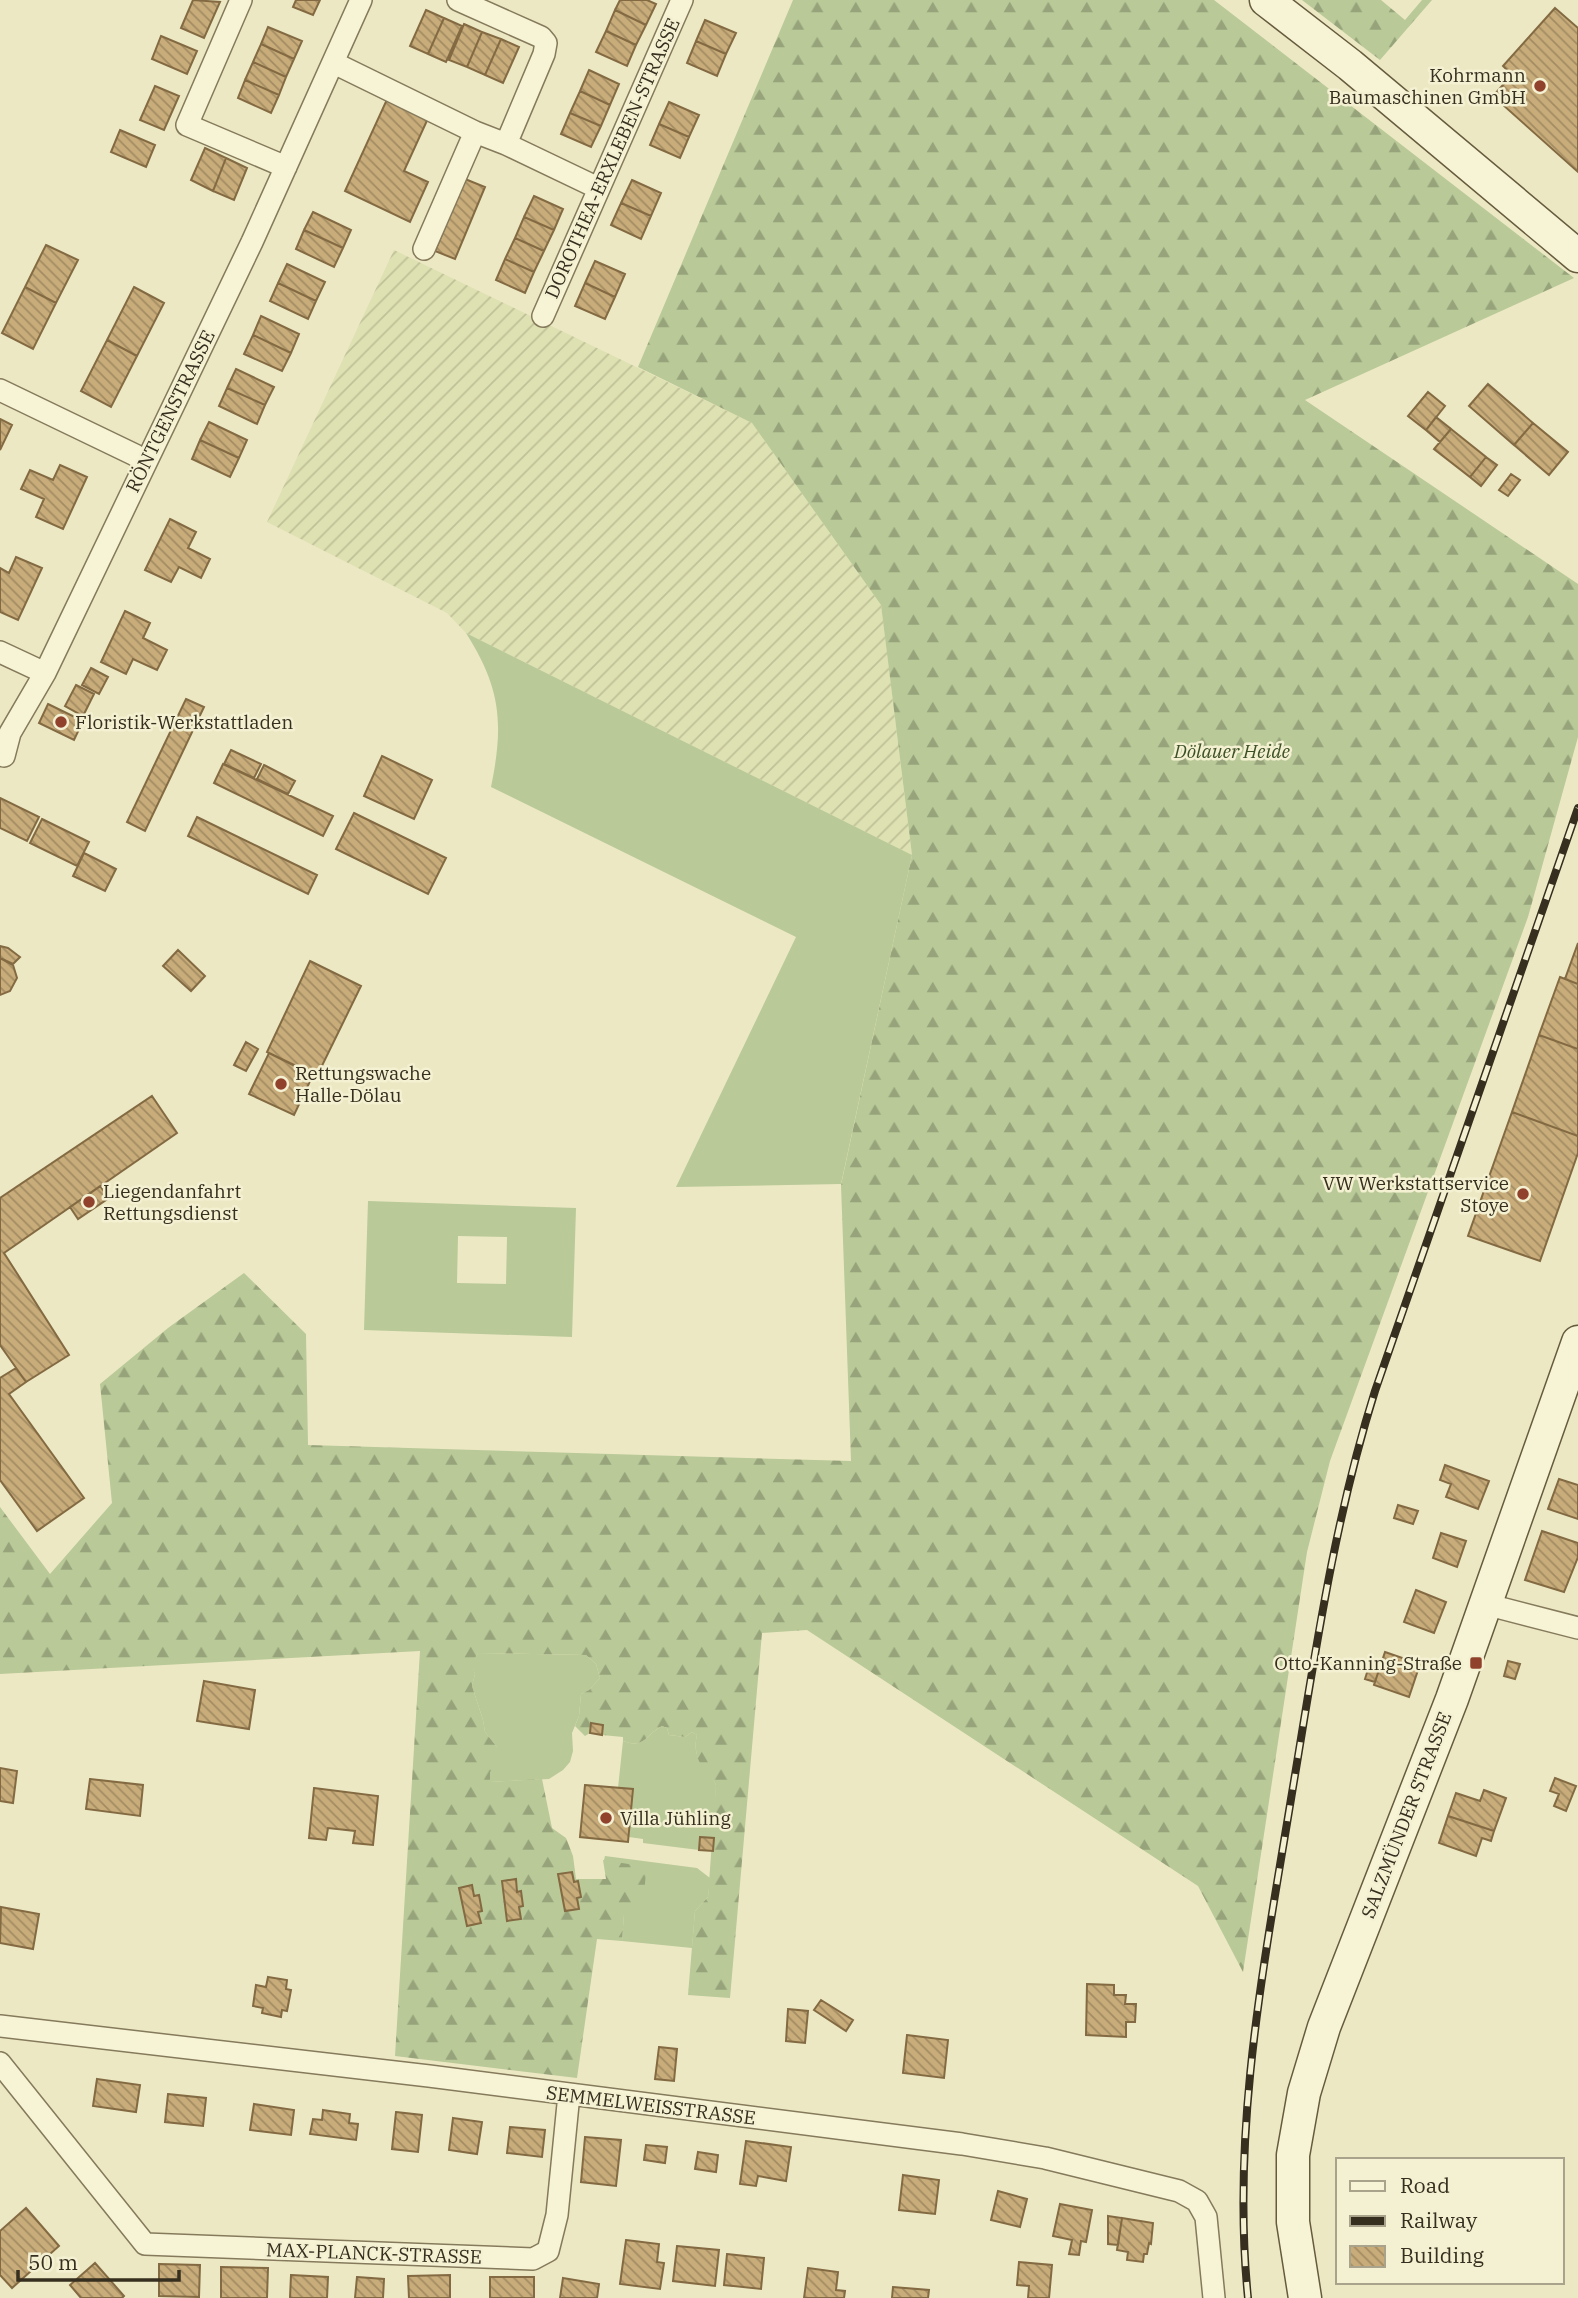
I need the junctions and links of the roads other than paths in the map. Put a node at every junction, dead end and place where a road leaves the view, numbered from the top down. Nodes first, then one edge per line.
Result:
1 (241, 0) edge
2 (361, 0) edge
3 (458, 0) edge
4 (682, 0) edge
5 (1266, 0) edge
6 (334, 63) junction
7 (475, 132) junction
8 (506, 144) junction
9 (286, 167) junction
10 (598, 188) junction
11 (424, 249) dead end
12 (1578, 256) edge
13 (543, 316) dead end
14 (0, 390) edge
15 (145, 463) junction
16 (0, 652) edge
17 (45, 673) junction
18 (4, 756) dead end
19 (1578, 1342) edge
20 (1485, 1604) junction
21 (1578, 1628) edge
22 (0, 2026) edge
23 (0, 2063) edge
24 (569, 2094) junction
25 (1214, 2298) edge
26 (1305, 2298) edge

1 - 9 street
2 - 6 street, RÖNTGENSTRASSE
3 - 8 street
4 - 10 street, DOROTHEA-ERXLEBEN-STRASSE
5 - 12 main road
6 - 7 street
6 - 9 street, RÖNTGENSTRASSE
7 - 8 street
7 - 11 street
8 - 10 street
9 - 15 street, RÖNTGENSTRASSE
10 - 13 street, DOROTHEA-ERXLEBEN-STRASSE
14 - 15 street
15 - 17 street, RÖNTGENSTRASSE
16 - 17 street
17 - 18 street, RÖNTGENSTRASSE
19 - 20 main road, SALZMÜNDER STRASSE
20 - 21 street
20 - 26 main road, SALZMÜNDER STRASSE
22 - 24 street, SEMMELWEISSTRASSE
23 - 24 street, MAX-PLANCK-STRASSE
24 - 25 street, SEMMELWEISSTRASSE

